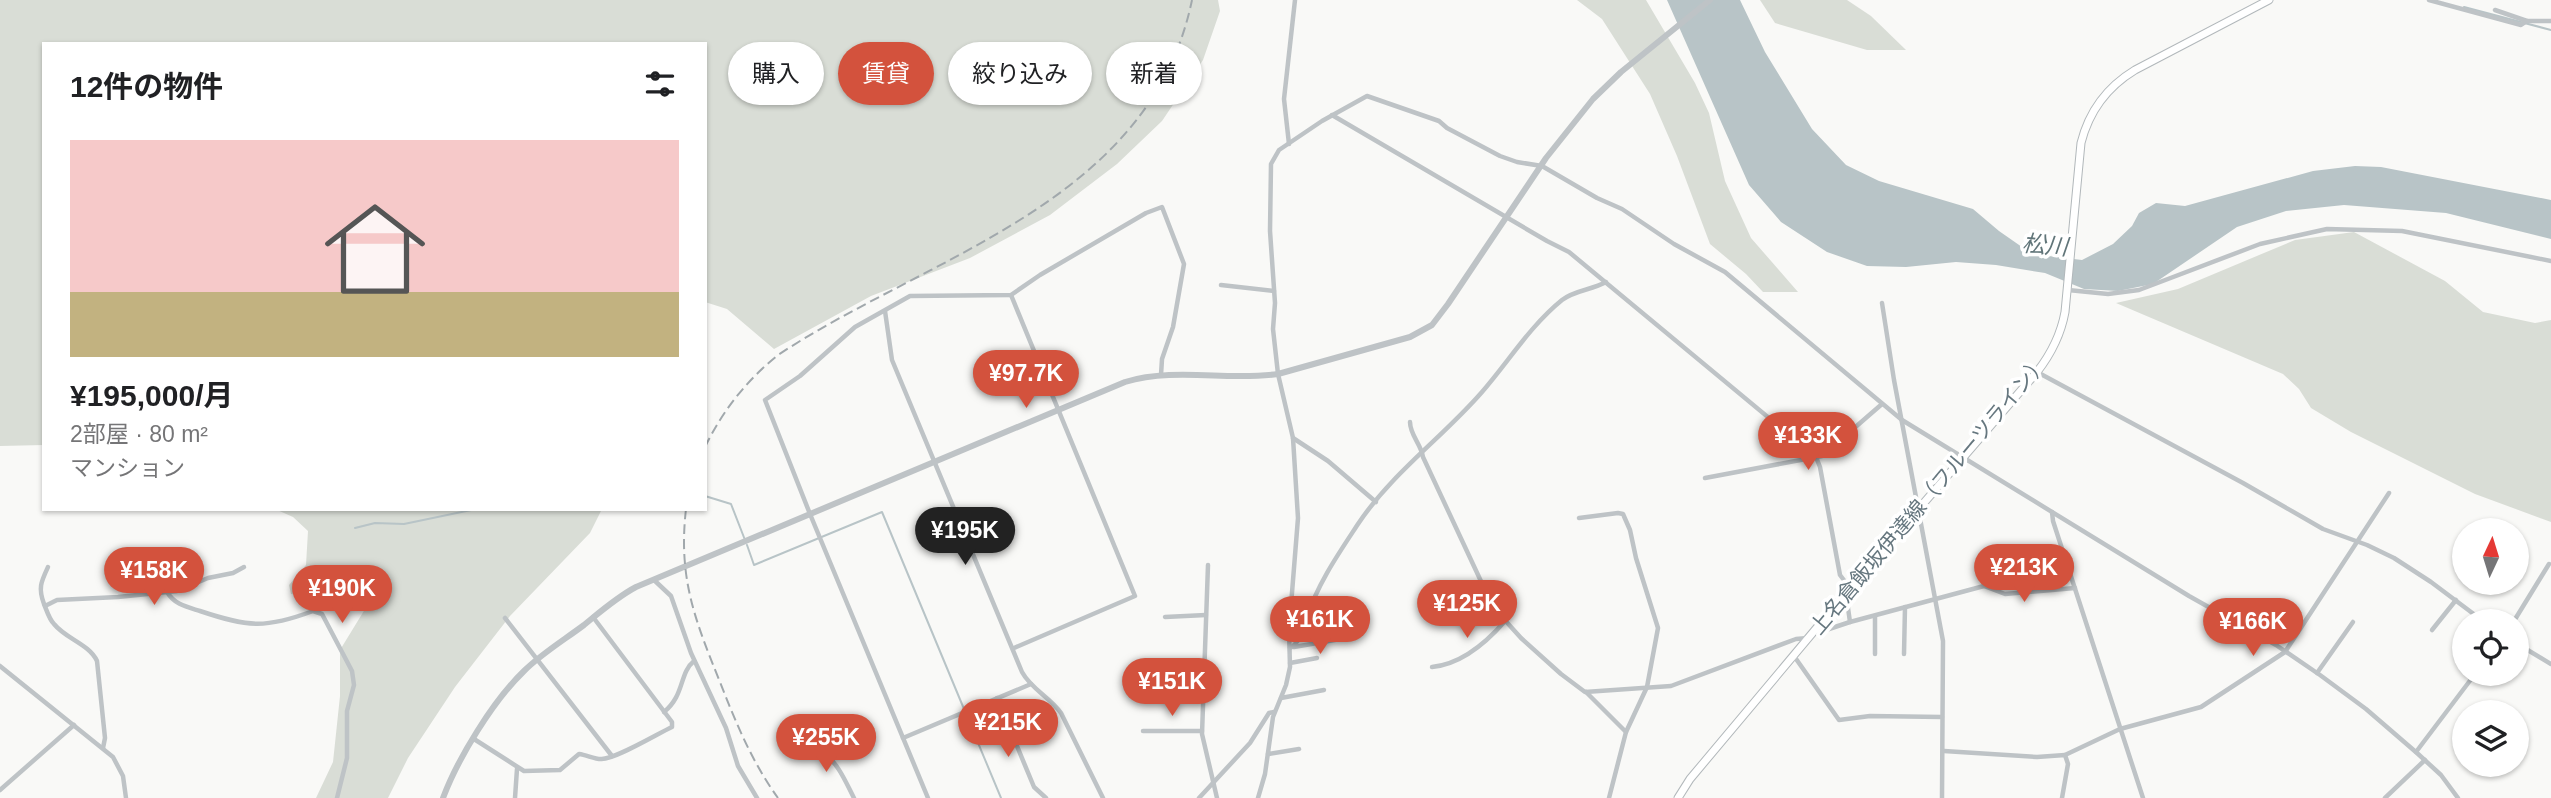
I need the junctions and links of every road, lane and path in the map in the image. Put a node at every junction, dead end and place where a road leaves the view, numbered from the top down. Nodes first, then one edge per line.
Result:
1 (1295, 0) edge
2 (1710, 0) edge
3 (2269, 0) edge
4 (2429, 0) edge
5 (2495, 10) dead end
6 (2527, 21) junction
7 (2551, 21) edge
8 (1332, 115) junction
9 (1289, 144) junction
10 (1541, 166) junction
11 (1507, 217) junction
12 (2551, 261) edge
13 (1607, 282) junction
14 (1221, 285) dead end
15 (2067, 290) junction
16 (1274, 291) junction
17 (1012, 295) junction
18 (1882, 303) dead end
19 (885, 311) junction
20 (2037, 372) junction
21 (1278, 374) junction
22 (1161, 375) junction
23 (1882, 404) junction
24 (1060, 411) junction
25 (1902, 420) junction
26 (1410, 422) dead end
27 (1293, 438) junction
28 (1423, 454) junction
29 (1817, 458) junction
30 (1963, 458) junction
31 (935, 462) junction
32 (1705, 478) dead end
33 (2389, 493) dead end
34 (1376, 502) junction
35 (1919, 508) junction
36 (2052, 512) junction
37 (810, 514) junction
38 (1579, 518) dead end
39 (2356, 541) junction
40 (1983, 557) dead end
41 (2549, 564) edge
42 (1208, 565) dead end
43 (48, 567) dead end
44 (244, 567) dead end
45 (653, 580) junction
46 (1984, 586) junction
47 (2075, 588) junction
48 (1848, 591) junction
49 (167, 592) junction
50 (1936, 599) junction
51 (2456, 600) junction
52 (45, 606) junction
53 (1905, 607) junction
54 (2468, 609) edge
55 (2521, 609) edge
56 (1206, 615) junction
57 (1875, 616) junction
58 (593, 617) junction
59 (1165, 617) dead end
60 (505, 618) dead end
61 (1505, 621) junction
62 (1850, 622) junction
63 (2353, 622) dead end
64 (1816, 628) junction
65 (2432, 630) dead end
66 (1346, 638) dead end
67 (1808, 638) junction
68 (1292, 648) junction
69 (1014, 649) junction
70 (2529, 651) edge
71 (2286, 652) junction
72 (1875, 654) dead end
73 (1904, 654) dead end
74 (1793, 655) junction
75 (1317, 658) dead end
76 (538, 659) junction
77 (694, 660) junction
78 (1290, 663) junction
79 (2551, 664) edge
80 (0, 666) edge
81 (1432, 667) dead end
82 (2317, 673) junction
83 (1031, 684) junction
84 (2466, 686) edge
85 (1647, 687) junction
86 (1324, 690) dead end
87 (1585, 692) junction
88 (997, 698) junction
89 (1280, 698) junction
90 (664, 712) junction
91 (1275, 712) junction
92 (1942, 717) junction
93 (74, 725) junction
94 (2120, 729) junction
95 (1143, 731) dead end
96 (1202, 731) junction
97 (1626, 732) junction
98 (903, 738) junction
99 (474, 739) junction
100 (103, 748) junction
101 (1299, 749) dead end
102 (801, 751) dead end
103 (1943, 751) junction
104 (2416, 752) junction
105 (1268, 754) junction
106 (2066, 755) junction
107 (612, 756) junction
108 (2425, 760) junction
109 (517, 769) junction
110 (1213, 782) junction
111 (0, 790) edge
112 (126, 798) edge
113 (337, 798) edge
114 (443, 798) edge
115 (515, 798) edge
116 (757, 798) edge
117 (854, 798) edge
118 (928, 798) edge
119 (1046, 798) edge
120 (1103, 798) edge
121 (1199, 798) edge
122 (1217, 798) edge
123 (1258, 798) edge
124 (1609, 798) edge
125 (1678, 798) edge
126 (1942, 798) edge
127 (2062, 798) edge
128 (2143, 798) edge
129 (2385, 798) edge
130 (2458, 798) edge

1 - 9 street
2 - 10 street
3 - 15 main road, 上名倉飯坂伊達線（フルーツライン）
4 - 6 street
5 - 6 street
6 - 7 street
8 - 9 street
8 - 10 street
8 - 11 street
9 - 16 street
10 - 11 street
10 - 23 street
11 - 13 street
11 - 21 street
12 - 15 street
13 - 28 street
13 - 29 street
14 - 16 street
15 - 20 main road, 上名倉飯坂伊達線（フルーツライン）
16 - 21 street
17 - 19 street
17 - 22 street
17 - 24 street
18 - 25 street
19 - 31 street
19 - 37 street
20 - 30 main road, 上名倉飯坂伊達線（フルーツライン）
20 - 39 street
21 - 22 street
21 - 27 street
22 - 24 street
23 - 25 street
23 - 29 street
24 - 31 street
24 - 69 street
25 - 30 street
25 - 35 street
26 - 28 street
27 - 34 street
27 - 68 street
28 - 34 street
28 - 61 street
29 - 32 street
29 - 48 street
30 - 35 main road, 上名倉飯坂伊達線（フルーツライン）
30 - 36 street
31 - 37 street
31 - 69 street
33 - 39 street
34 - 68 street
35 - 48 main road, 上名倉飯坂伊達線（フルーツライン）
35 - 50 street
36 - 47 street
36 - 71 street
37 - 45 street
37 - 98 street
38 - 85 street
39 - 51 street
39 - 71 street
40 - 46 street
41 - 55 street
42 - 56 street
43 - 52 street
44 - 49 street
45 - 58 street
45 - 77 street
46 - 47 street
46 - 50 street
47 - 94 street
48 - 62 street
48 - 64 main road, 上名倉飯坂伊達線（フルーツライン）
49 - 52 street
49 - 113 street
50 - 53 street
50 - 92 street
51 - 54 street
51 - 65 street
52 - 100 street
53 - 57 street
53 - 73 street
56 - 59 street
56 - 96 street
57 - 62 street
57 - 72 street
58 - 76 street
58 - 90 street
60 - 76 street
61 - 81 street
61 - 87 street
62 - 64 street
63 - 82 street
64 - 67 main road, 上名倉飯坂伊達線（フルーツライン）
66 - 68 street
67 - 74 main road, 上名倉飯坂伊達線（フルーツライン）
67 - 85 street
68 - 78 street
69 - 83 street
70 - 79 street
71 - 82 street
71 - 94 street
74 - 92 street
74 - 125 main road, 上名倉飯坂伊達線（フルーツライン）
75 - 78 street
76 - 99 street
76 - 107 street
77 - 90 street
77 - 116 street
78 - 89 street
80 - 93 street
82 - 104 street
83 - 88 street
83 - 120 street
84 - 104 street
85 - 87 street
85 - 97 street
86 - 89 street
87 - 97 street
88 - 98 street
88 - 119 street
89 - 91 street
90 - 107 street
91 - 105 street
91 - 110 street
92 - 103 street
93 - 100 street
93 - 111 street
94 - 106 street
94 - 128 street
95 - 96 street
96 - 110 street
97 - 124 street
98 - 118 street
99 - 109 street
99 - 114 street
100 - 112 street
101 - 105 street
102 - 117 street
103 - 106 street
103 - 126 street
104 - 108 street
105 - 123 street
106 - 127 street
107 - 109 street
108 - 129 street
108 - 130 street
109 - 115 street
110 - 121 street
110 - 122 street

